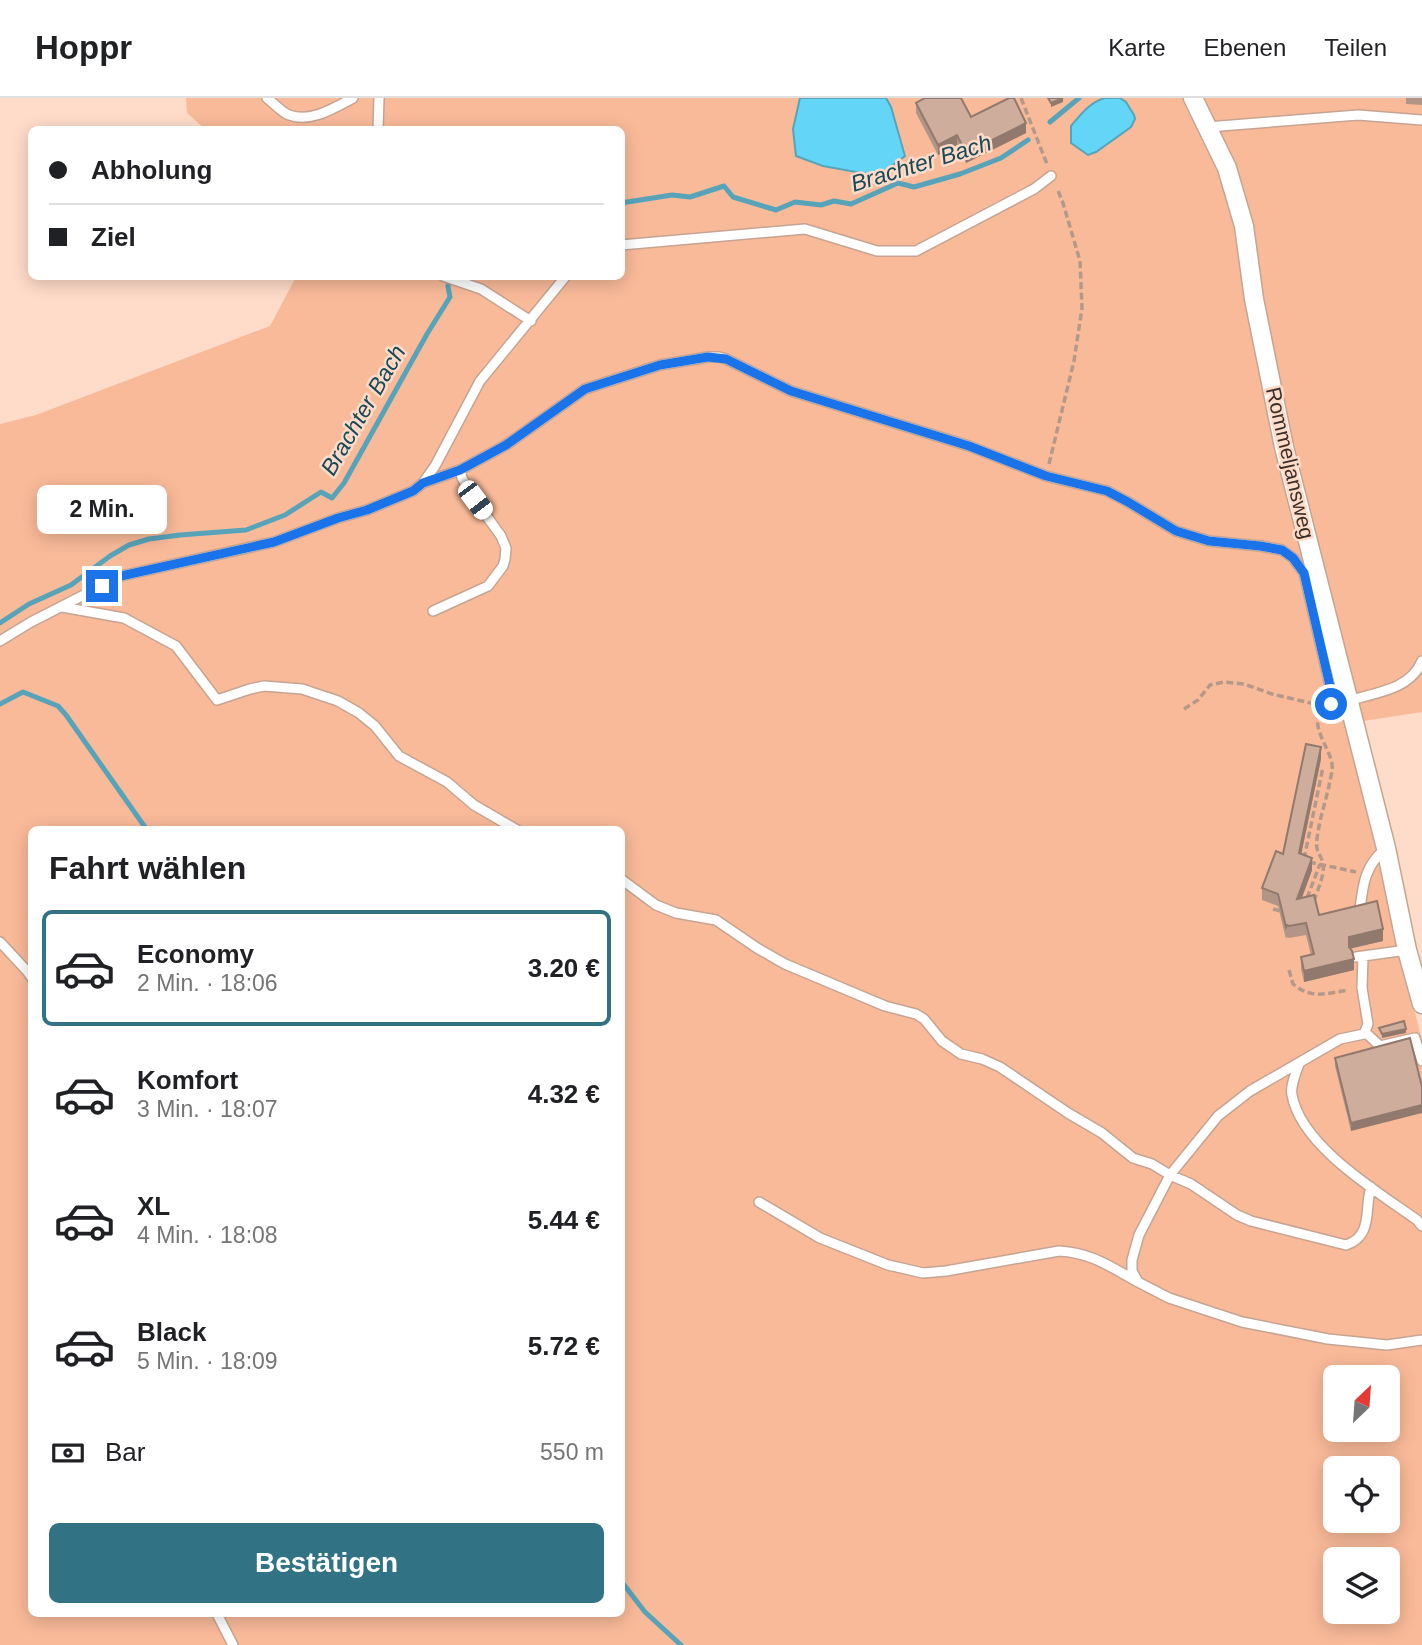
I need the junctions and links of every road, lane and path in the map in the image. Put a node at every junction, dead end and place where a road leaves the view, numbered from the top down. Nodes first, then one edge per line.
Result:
1 (267, 98) edge
2 (353, 98) edge
3 (379, 98) edge
4 (1021, 98) edge
5 (1194, 98) edge
6 (1422, 120) edge
7 (378, 126) edge
8 (1208, 127) junction
9 (1051, 176) junction
10 (625, 244) edge
11 (454, 280) edge
12 (563, 280) edge
13 (531, 321) junction
14 (460, 470) junction
15 (1046, 476) junction
16 (423, 483) junction
17 (62, 607) junction
18 (433, 611) dead end
19 (0, 640) edge
20 (1422, 661) edge
21 (1350, 700) junction
22 (1331, 704) dead end
23 (1184, 709) dead end
24 (1323, 767) dead end
25 (510, 826) edge
26 (1387, 848) junction
27 (1322, 865) junction
28 (1365, 874) junction
29 (625, 882) edge
30 (1314, 901) edge
31 (1305, 905) edge
32 (1293, 908) edge
33 (1273, 909) dead end
34 (1360, 909) edge
35 (0, 942) edge
36 (1407, 950) junction
37 (1289, 970) dead end
38 (28, 974) edge
39 (1362, 988) junction
40 (1422, 1004) edge
41 (1365, 1032) junction
42 (1422, 1061) edge
43 (1299, 1064) junction
44 (1170, 1175) junction
45 (1371, 1186) junction
46 (759, 1202) dead end
47 (1422, 1226) edge
48 (1138, 1282) junction
49 (1422, 1340) edge
50 (219, 1617) edge
51 (233, 1645) edge

1 - 2 lane
3 - 7 lane
4 - 9 path
5 - 8 street, Rommeljansweg
6 - 8 lane
8 - 21 street, Rommeljansweg
9 - 10 lane
9 - 15 path
11 - 13 lane
12 - 13 lane
13 - 16 lane
14 - 15 lane
14 - 16 lane
14 - 18 lane
15 - 22 lane
16 - 17 lane
17 - 19 lane
17 - 25 lane
20 - 21 lane
21 - 26 street, Rommeljansweg
23 - 27 path
24 - 27 path
26 - 28 lane
26 - 36 street, Rommeljansweg
27 - 28 path
27 - 30 path
27 - 31 path
28 - 34 lane
29 - 44 lane
32 - 33 path
35 - 38 lane
36 - 39 lane
36 - 40 street, Rommeljansweg
37 - 39 path
39 - 41 lane
41 - 42 lane
41 - 43 lane
43 - 44 lane
43 - 45 lane
44 - 45 lane
44 - 48 lane
45 - 47 lane
46 - 48 lane
48 - 49 lane
50 - 51 lane

